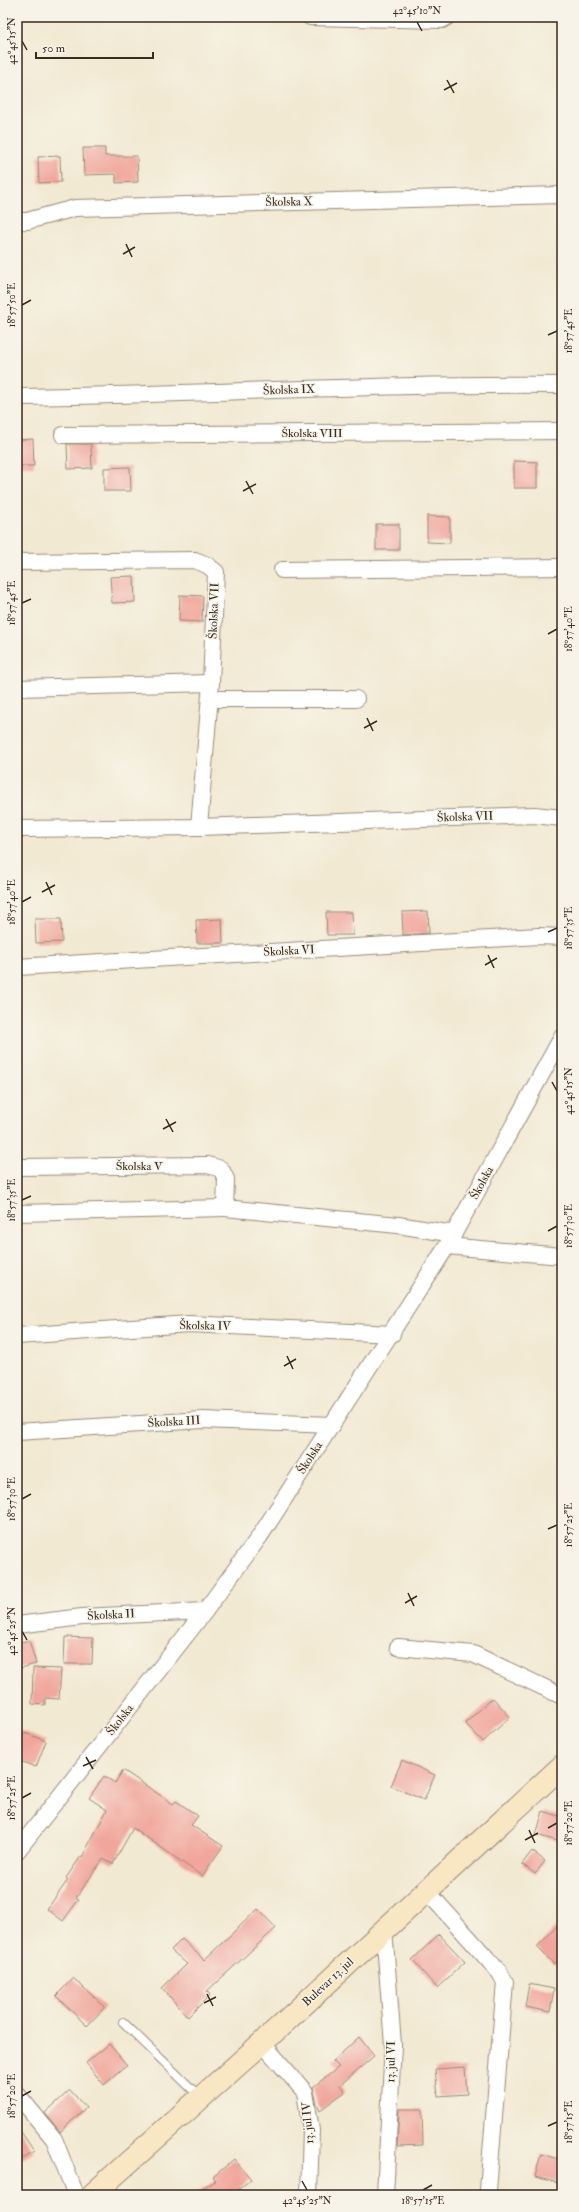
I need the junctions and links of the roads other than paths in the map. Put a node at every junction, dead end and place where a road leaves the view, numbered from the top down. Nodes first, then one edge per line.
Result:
1 (310, 17) edge
2 (448, 17) edge
3 (562, 195) edge
4 (17, 221) edge
5 (562, 385) edge
6 (17, 397) edge
7 (562, 431) edge
8 (63, 434) dead end
9 (17, 562) edge
10 (562, 567) edge
11 (282, 570) dead end
12 (211, 682) junction
13 (17, 688) edge
14 (210, 699) junction
15 (356, 699) dead end
16 (562, 818) edge
17 (199, 827) junction
18 (17, 829) edge
19 (562, 937) edge
20 (17, 967) edge
21 (562, 1036) edge
22 (17, 1167) edge
23 (225, 1208) junction
24 (17, 1213) edge
25 (451, 1240) junction
26 (562, 1256) edge
27 (392, 1334) junction
28 (17, 1336) edge
29 (331, 1425) junction
30 (17, 1432) edge
31 (205, 1611) junction
32 (17, 1625) edge
33 (398, 1647) dead end
34 (562, 1696) edge
35 (562, 1766) edge
36 (17, 1851) edge
37 (426, 1890) junction
38 (384, 1929) junction
39 (123, 2022) dead end
40 (262, 2044) junction
41 (17, 2094) edge
42 (201, 2098) junction
43 (488, 2190) dead end
44 (76, 2195) edge
45 (92, 2195) edge
46 (309, 2195) edge
47 (386, 2195) edge

1 - 2 street
3 - 4 street, Školska X
5 - 6 street, Školska IX
7 - 8 street, Školska VIII
9 - 12 street, Školska VII
10 - 11 street
12 - 13 street
12 - 14 street, Školska VII
14 - 15 street
14 - 17 street, Školska VII
16 - 17 street, Školska VII
17 - 18 street, Školska VII
19 - 20 street, Školska VI
21 - 25 street, Školska
22 - 23 street, Školska V
23 - 24 street
23 - 25 street
25 - 26 street
25 - 27 street, Školska
27 - 28 street, Školska IV
27 - 29 street, Školska
29 - 30 street, Školska III
29 - 31 street, Školska
31 - 32 street, Školska II
31 - 36 street, Školska
33 - 34 street
35 - 37 street, Bulevar 13. jul
37 - 38 street, Bulevar 13. jul
37 - 43 street
38 - 40 street, Bulevar 13. jul
38 - 47 street, 13. jul VI
39 - 42 lane
40 - 42 street, Bulevar 13. jul
40 - 46 street, 13. jul IV
41 - 44 street
42 - 45 street, Bulevar 13. jul

